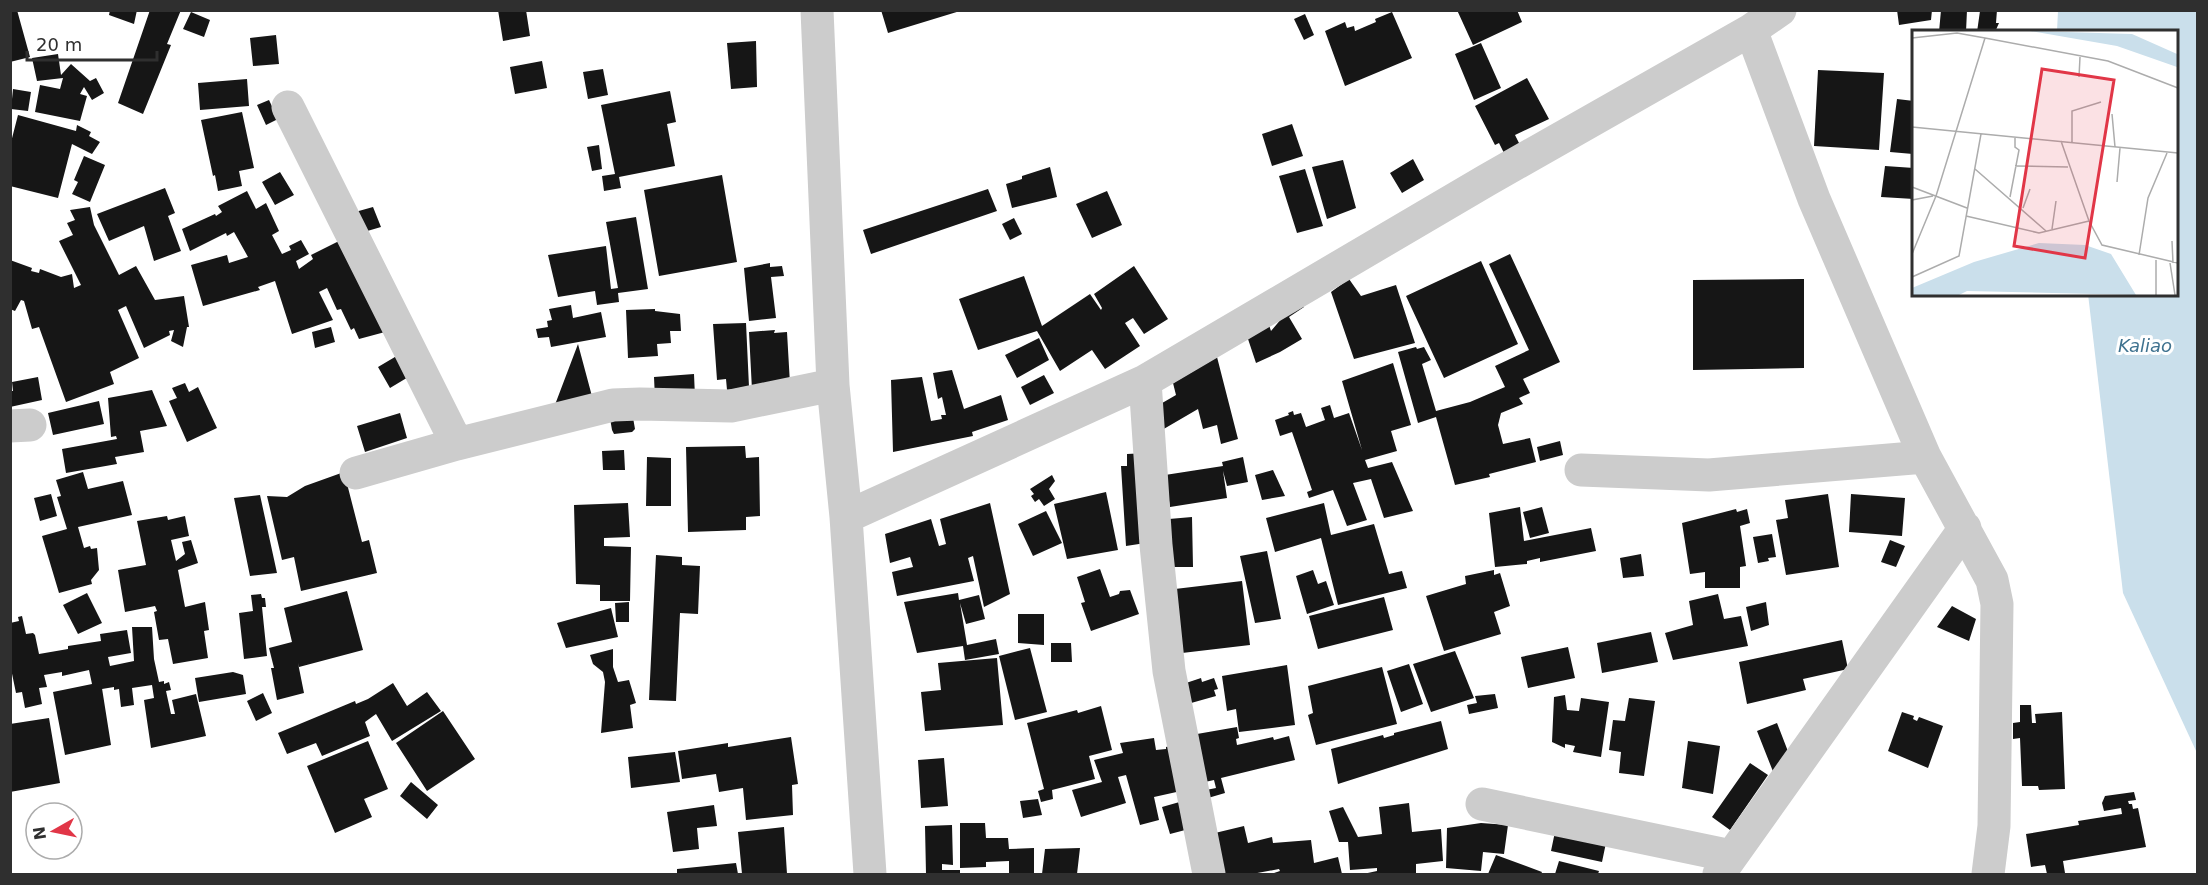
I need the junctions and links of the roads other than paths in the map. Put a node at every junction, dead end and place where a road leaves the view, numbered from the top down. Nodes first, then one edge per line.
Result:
1 (818, 10) edge
2 (1780, 10) edge
3 (1751, 30) junction
4 (288, 107) dead end
5 (1145, 381) junction
6 (833, 385) junction
7 (457, 444) junction
8 (1925, 457) junction
9 (1581, 470) dead end
10 (356, 473) dead end
11 (846, 517) junction
12 (1965, 528) junction
13 (1482, 804) dead end
14 (1725, 865) edge
15 (870, 874) edge
16 (1209, 874) edge
17 (1988, 874) edge

1 - 6 street
2 - 3 street
3 - 5 street
3 - 8 street
4 - 7 street
5 - 11 street
5 - 16 street
6 - 7 street
6 - 11 street
7 - 10 street
8 - 9 street
8 - 12 street
11 - 15 street
12 - 14 street
12 - 17 street
13 - 14 street

